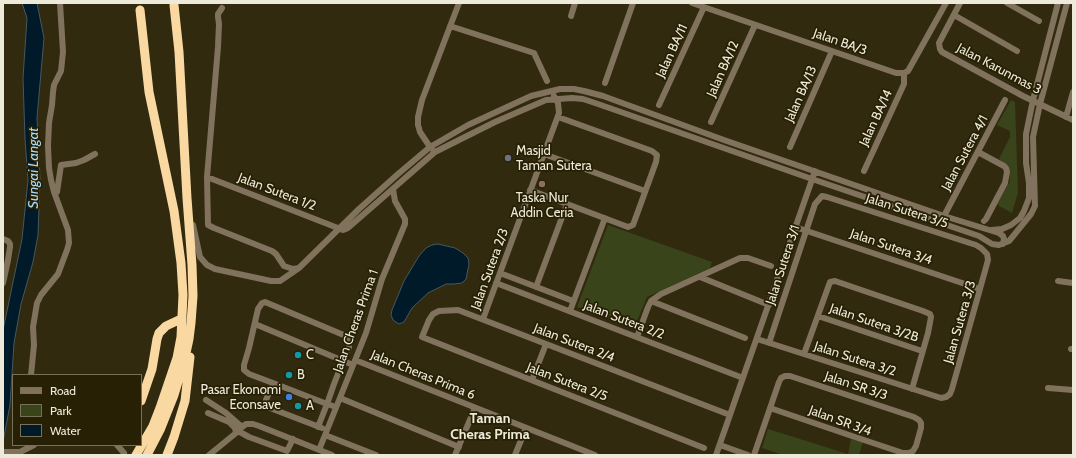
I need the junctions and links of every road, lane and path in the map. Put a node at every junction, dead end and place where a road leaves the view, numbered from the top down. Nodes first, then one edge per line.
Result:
1 (60, 3) edge
2 (459, 3) edge
3 (575, 3) edge
4 (633, 3) edge
5 (692, 3) edge
6 (946, 3) edge
7 (960, 3) edge
8 (1007, 3) edge
9 (1058, 3) edge
10 (1067, 3) edge
11 (174, 6) dead end
12 (704, 7) junction
13 (222, 8) dead end
14 (140, 10) dead end
15 (954, 15) junction
16 (571, 16) dead end
17 (1038, 20) dead end
18 (755, 25) junction
19 (450, 26) junction
20 (832, 51) junction
21 (1017, 51) dead end
22 (904, 73) junction
23 (547, 81) junction
24 (606, 83) dead end
25 (560, 89) junction
26 (551, 91) junction
27 (1073, 92) edge
28 (541, 94) junction
29 (556, 99) junction
30 (1005, 100) dead end
31 (1033, 100) junction
32 (1040, 104) junction
33 (660, 105) dead end
34 (558, 117) junction
35 (1066, 117) junction
36 (1073, 120) edge
37 (711, 122) dead end
38 (430, 147) junction
39 (790, 147) dead end
40 (435, 152) junction
41 (978, 152) junction
42 (95, 154) dead end
43 (544, 154) junction
44 (814, 171) junction
45 (864, 171) dead end
46 (207, 177) junction
47 (812, 179) junction
48 (392, 189) junction
49 (530, 190) junction
50 (645, 191) junction
51 (57, 192) dead end
52 (822, 196) joint
53 (187, 198) junction
54 (382, 198) junction
55 (395, 201) junction
56 (566, 204) junction
57 (1035, 206) junction
58 (1024, 211) junction
59 (944, 216) junction
60 (605, 218) junction
61 (984, 221) dead end
62 (796, 227) junction
63 (339, 228) junction
64 (806, 230) junction
65 (990, 231) junction
66 (3, 239) edge
67 (1003, 244) junction
68 (984, 251) joint
69 (284, 266) junction
70 (771, 266) dead end
71 (299, 268) junction
72 (500, 273) junction
73 (700, 277) junction
74 (280, 281) junction
75 (1058, 281) dead end
76 (3, 283) edge
77 (496, 283) junction
78 (1073, 283) edge
79 (536, 286) junction
80 (980, 289) junction
81 (574, 301) junction
82 (651, 301) junction
83 (768, 305) junction
84 (570, 311) junction
85 (818, 316) junction
86 (181, 319) junction
87 (483, 319) junction
88 (255, 324) junction
89 (422, 337) joint
90 (637, 337) junction
91 (745, 338) dead end
92 (189, 339) junction
93 (757, 339) junction
94 (769, 343) junction
95 (546, 344) junction
96 (922, 351) junction
97 (804, 354) junction
98 (343, 361) junction
99 (354, 363) junction
100 (31, 374) edge
101 (743, 378) junction
102 (532, 380) junction
103 (273, 383) junction
104 (1048, 388) dead end
105 (912, 389) junction
106 (1073, 390) edge
107 (946, 397) joint
108 (142, 398) edge
109 (340, 398) junction
110 (206, 400) dead end
111 (327, 404) junction
112 (336, 407) junction
113 (475, 408) junction
114 (770, 408) junction
115 (208, 413) dead end
116 (730, 415) junction
117 (318, 427) junction
118 (526, 428) junction
119 (239, 430) junction
120 (326, 432) junction
121 (290, 444) junction
122 (142, 445) edge
123 (720, 445) junction
124 (30, 446) edge
125 (118, 446) edge
126 (141, 446) edge
127 (459, 447) junction
128 (704, 448) dead end
129 (315, 451) edge
130 (3, 452) edge
131 (124, 453) dead end
132 (903, 453) joint
133 (136, 455) edge
134 (147, 455) edge
135 (167, 455) edge
136 (209, 455) edge
137 (332, 455) edge
138 (376, 455) edge
139 (455, 455) edge
140 (515, 455) edge
141 (595, 455) edge
142 (717, 455) edge
143 (748, 455) edge
144 (754, 455) edge

1 - 100 street
2 - 19 street
3 - 16 street
4 - 24 street
5 - 12 street, Jalan BA/3
6 - 22 street
7 - 15 street, Jalan Karunmas 3
8 - 17 street
9 - 31 street
10 - 32 street
11 - 53 highway
12 - 18 street, Jalan BA/3
12 - 33 street, Jalan BA/11
13 - 46 street
14 - 86 highway
15 - 21 street
15 - 31 street, Jalan Karunmas 3
18 - 20 street, Jalan BA/3
18 - 37 street, Jalan BA/12
19 - 23 street
19 - 38 street
20 - 22 street, Jalan BA/3
20 - 39 street, Jalan BA/13
22 - 45 street, Jalan BA/14
23 - 25 street
23 - 28 street
25 - 26 street
25 - 44 street
26 - 28 street
26 - 29 street, Jalan Sutera 2/3
27 - 35 street
28 - 38 street
29 - 34 street, Jalan Sutera 2/3
29 - 40 street
29 - 47 street
30 - 41 street, Jalan Sutera 4/1
31 - 32 street, Jalan Karunmas 3
31 - 58 street
32 - 35 street, Jalan Karunmas 3
32 - 57 street
34 - 43 street, Jalan Sutera 2/3
34 - 50 street
35 - 36 street, Jalan Karunmas 3
38 - 40 street
38 - 63 street
40 - 48 street
41 - 59 street, Jalan Sutera 4/1
41 - 61 street
42 - 51 street
43 - 49 street, Jalan Sutera 2/3
43 - 50 street
44 - 47 street
44 - 59 street
46 - 63 street, Jalan Sutera 1/2
46 - 69 street
47 - 62 street
47 - 67 street
48 - 54 street
48 - 55 street, Jalan Cheras Prima 1
49 - 56 street
49 - 72 street, Jalan Sutera 2/3
50 - 60 street
52 - 64 street, Jalan Sutera 3/1
52 - 68 street, Jalan Sutera 3/5
53 - 74 street
53 - 92 highway
54 - 55 street
54 - 63 street
55 - 99 street, Jalan Cheras Prima 1
56 - 60 street
56 - 79 street
57 - 58 street
57 - 67 street
58 - 65 street
59 - 65 street
60 - 81 street
62 - 64 street, Jalan Sutera 3/4
62 - 83 street
63 - 71 street
64 - 80 street, Jalan Sutera 3/4
64 - 94 street, Jalan Sutera 3/1
65 - 67 street
66 - 76 street
68 - 80 street, Jalan Sutera 3/3
69 - 71 street
69 - 74 street
70 - 73 street
71 - 74 street
72 - 77 street, Jalan Sutera 2/3
72 - 79 street
73 - 82 street
73 - 83 street
75 - 78 street
77 - 84 street, Jalan Sutera 2/2
77 - 87 street, Jalan Sutera 2/3
79 - 81 street
80 - 107 street, Jalan Sutera 3/3
81 - 84 street
82 - 90 street
82 - 91 street
83 - 93 street
84 - 90 street, Jalan Sutera 2/2
85 - 96 street, Jalan Sutera 3/2B
85 - 96 street
85 - 97 street
86 - 108 highway
86 - 122 highway
87 - 89 street, Jalan Sutera 2/4
87 - 95 street, Jalan Sutera 2/4
88 - 98 street, Jalan Cheras Prima 6
88 - 98 street
88 - 103 street
89 - 102 street, Jalan Sutera 2/5
90 - 101 street, Jalan Sutera 2/2
92 - 134 highway
92 - 135 highway
93 - 94 street, Jalan Sutera 3/2
93 - 101 street
94 - 97 street, Jalan Sutera 3/2
95 - 102 street
95 - 116 street, Jalan Sutera 2/4
96 - 105 street
97 - 105 street, Jalan Sutera 3/2
98 - 99 street, Jalan Cheras Prima 6
98 - 111 street
99 - 109 street, Jalan Cheras Prima 1
99 - 113 street, Jalan Cheras Prima 6
101 - 116 street
102 - 128 street, Jalan Sutera 2/5
103 - 111 street
103 - 117 street
104 - 106 street
105 - 107 street, Jalan Sutera 3/2
109 - 112 street, Jalan Cheras Prima 1
109 - 127 street
110 - 119 street
111 - 112 street
111 - 117 street
112 - 120 street, Jalan Cheras Prima 1
113 - 118 street, Jalan Cheras Prima 6
113 - 127 street
114 - 132 street, Jalan SR 3/4
114 - 132 street, Jalan SR 3/3
114 - 144 street
115 - 119 street
116 - 123 street
117 - 120 street
118 - 140 street
118 - 141 street, Jalan Cheras Prima 6
119 - 121 street
119 - 121 street
119 - 136 street
120 - 129 street, Jalan Cheras Prima 1
120 - 138 street
121 - 129 street
123 - 142 street
123 - 143 street
124 - 130 street
125 - 131 street
126 - 133 highway
127 - 139 street
129 - 137 street

